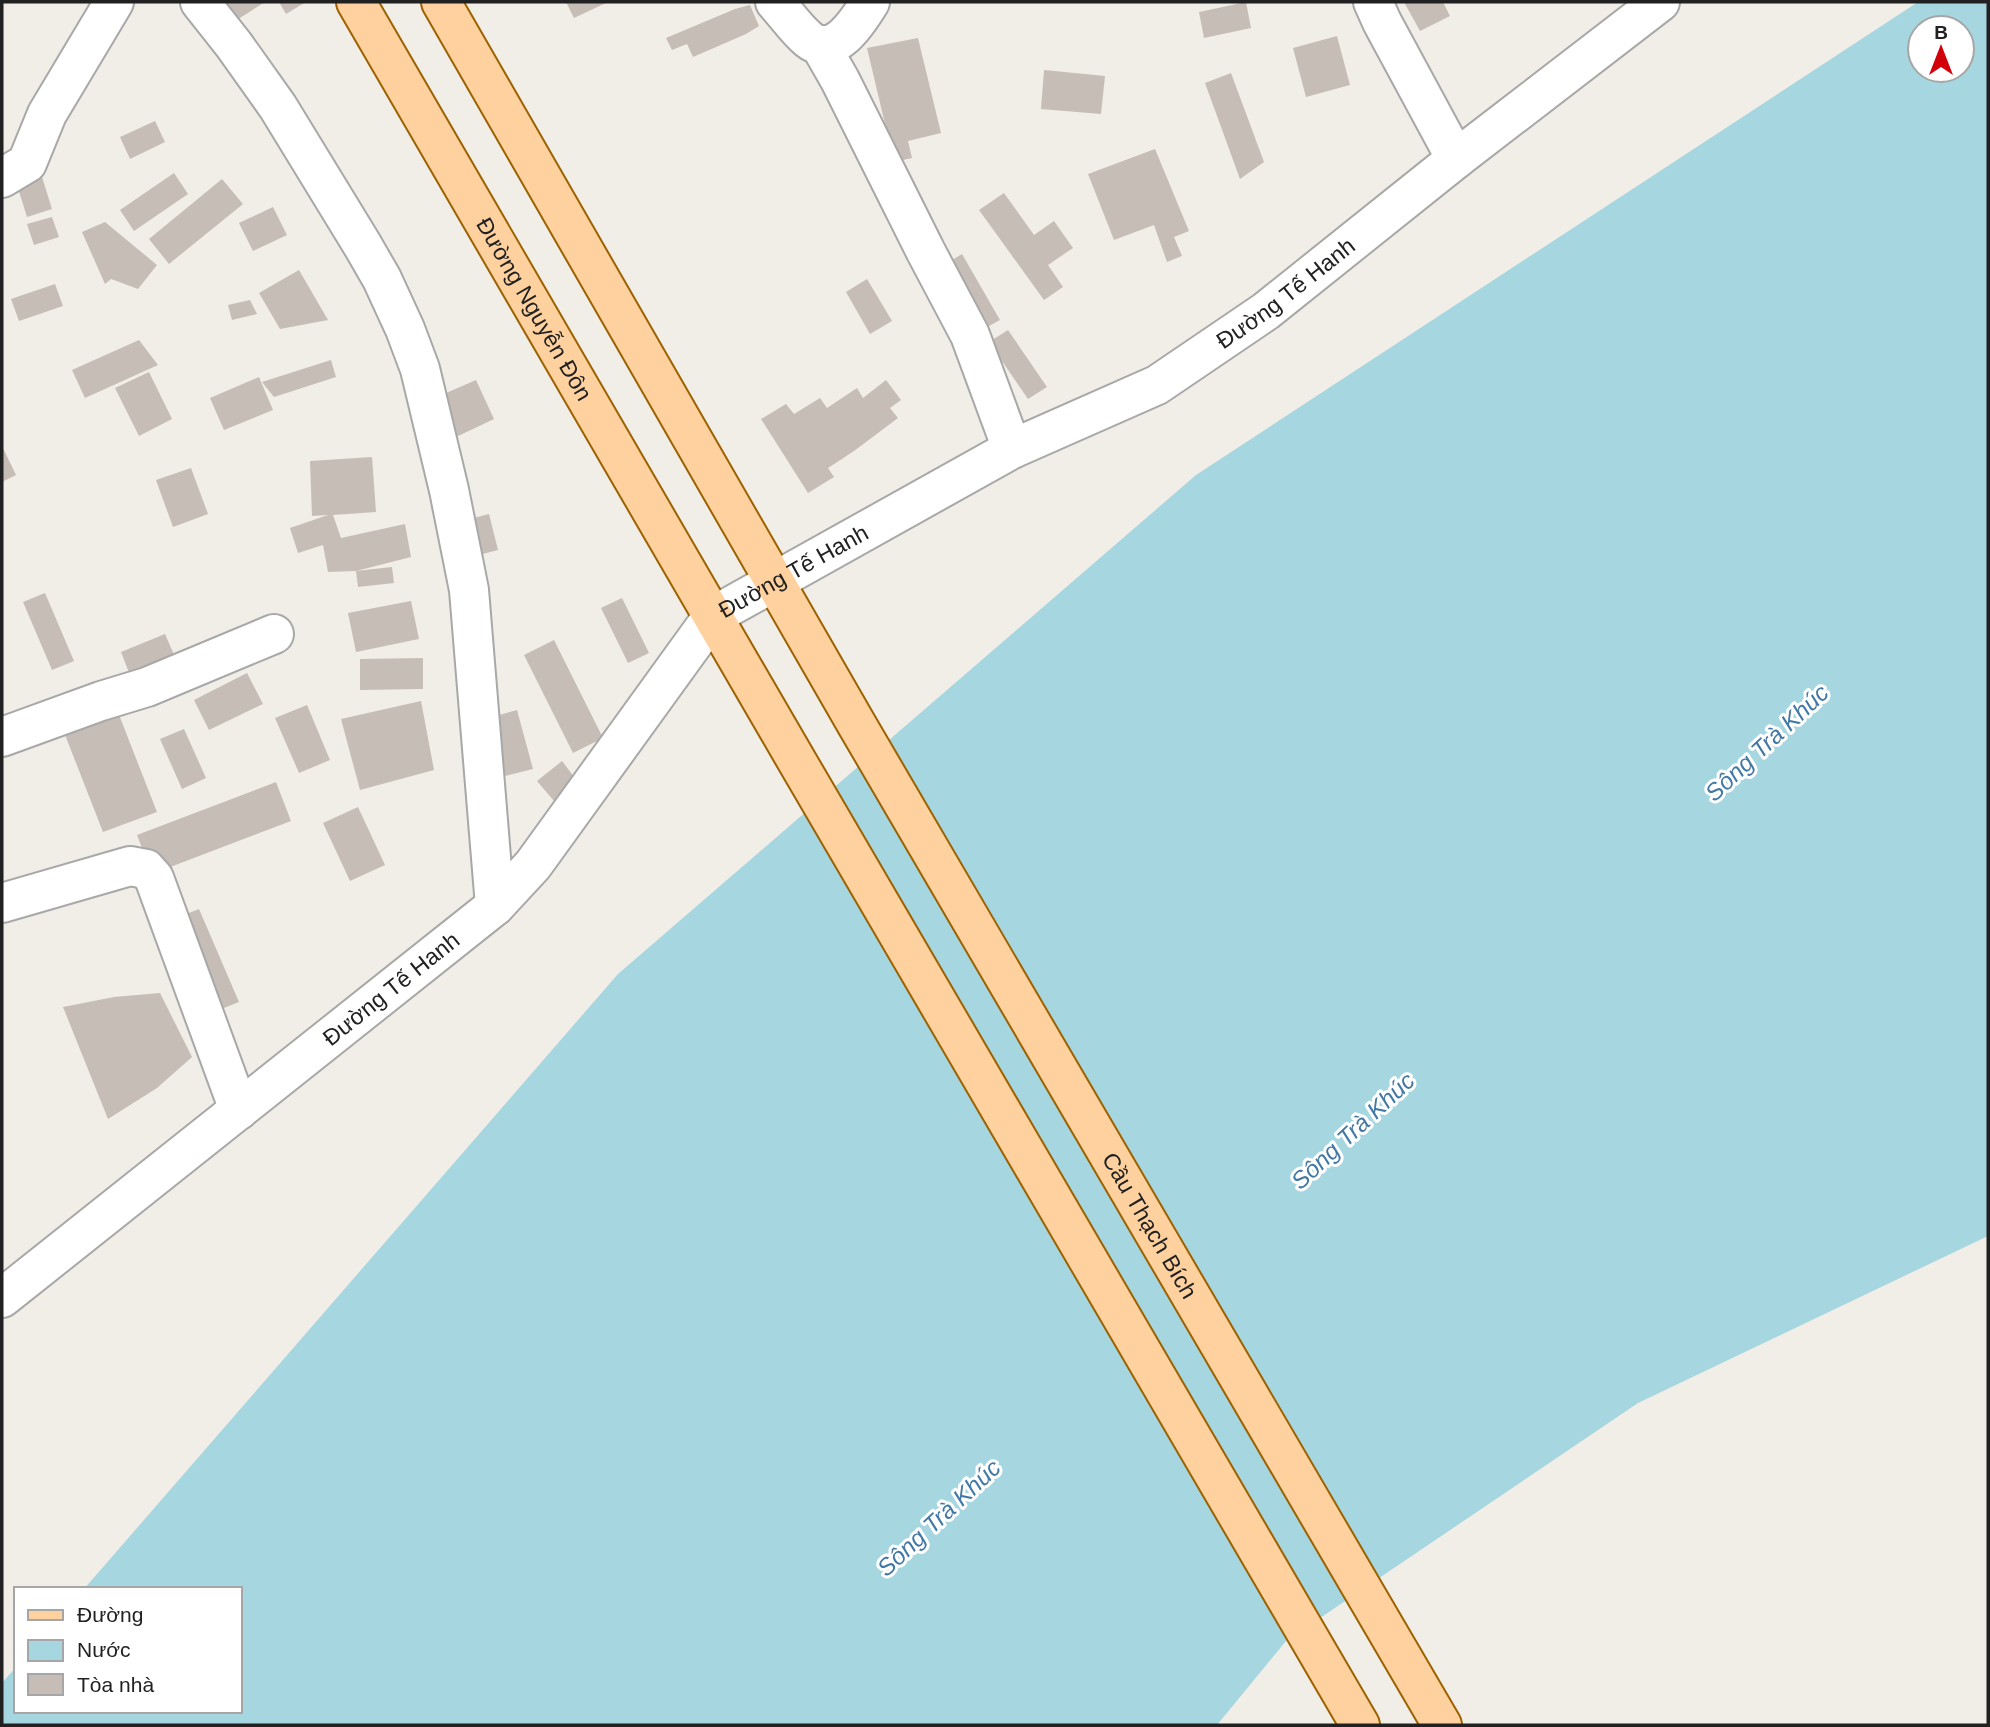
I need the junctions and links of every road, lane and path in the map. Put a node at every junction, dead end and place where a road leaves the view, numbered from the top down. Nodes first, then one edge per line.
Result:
1 (114, 2) edge
2 (200, 2) edge
3 (356, 2) edge
4 (441, 2) edge
5 (775, 2) edge
6 (870, 2) edge
7 (1373, 2) edge
8 (1660, 2) edge
9 (820, 45) junction
10 (1456, 159) junction
11 (2, 178) edge
12 (1012, 449) junction
13 (775, 582) junction
14 (713, 616) junction
15 (274, 634) dead end
16 (2, 737) edge
17 (2, 903) edge
18 (495, 905) junction
19 (239, 1110) junction
20 (4, 1289) edge
21 (1360, 1725) edge
22 (1442, 1725) edge

1 - 11 street
2 - 18 street
3 - 14 main road, Đường Nguyễn Đôn
4 - 13 main road
5 - 9 street
6 - 9 street
7 - 10 street
8 - 10 street, Đường Tế Hanh
9 - 12 street
10 - 12 street, Đường Tế Hanh
12 - 13 street, Đường Tế Hanh
13 - 14 street, Đường Tế Hanh
13 - 22 main road, Cầu Thạch Bích
14 - 18 street, Đường Tế Hanh
14 - 21 main road, Đường Nguyễn Đôn
15 - 16 street
17 - 19 street
18 - 19 street, Đường Tế Hanh
19 - 20 street, Đường Tế Hanh

